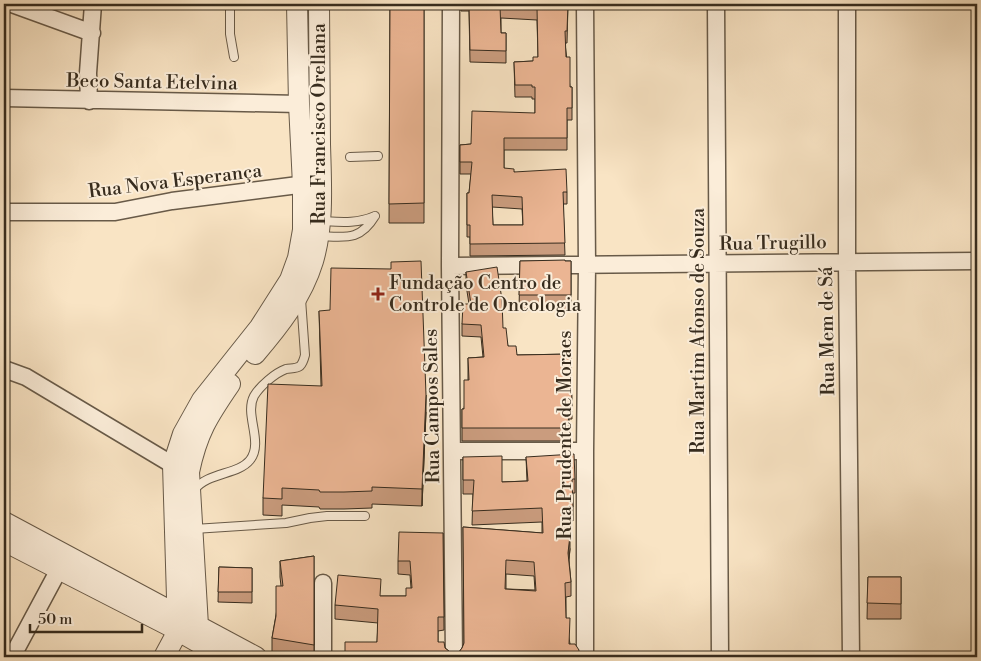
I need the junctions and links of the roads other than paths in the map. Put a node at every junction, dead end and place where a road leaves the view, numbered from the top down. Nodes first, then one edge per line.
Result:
1 (12, 4) edge
2 (93, 4) edge
3 (230, 4) edge
4 (297, 4) edge
5 (319, 4) edge
6 (451, 4) edge
7 (585, 4) edge
8 (716, 4) edge
9 (847, 4) edge
10 (92, 33) junction
11 (234, 57) dead end
12 (4, 98) edge
13 (89, 101) junction
14 (299, 104) junction
15 (378, 156) dead end
16 (350, 157) dead end
17 (312, 184) junction
18 (4, 212) edge
19 (319, 228) junction
20 (306, 259) junction
21 (977, 261) edge
22 (847, 262) junction
23 (718, 263) junction
24 (587, 265) junction
25 (450, 266) junction
26 (300, 290) junction
27 (4, 369) edge
28 (453, 450) junction
29 (585, 451) junction
30 (181, 468) junction
31 (190, 496) junction
32 (366, 516) dead end
33 (4, 522) edge
34 (192, 529) junction
35 (4, 541) edge
36 (62, 562) junction
37 (323, 583) dead end
38 (178, 623) junction
39 (197, 642) edge
40 (12, 657) edge
41 (164, 657) edge
42 (224, 657) edge
43 (256, 657) edge
44 (323, 657) edge
45 (454, 657) edge
46 (585, 657) edge
47 (720, 657) edge
48 (851, 657) edge

1 - 10 street
2 - 10 street
3 - 11 lane
4 - 14 street, Rua Francisco Orellana
5 - 17 street, Rua Francisco Orellana
6 - 25 street, Rua Campos Sales
7 - 24 street, Rua Prudente de Moraes
8 - 23 street, Rua Martim Afonso de Souza
9 - 22 street, Rua Mem de Sá
10 - 13 street
12 - 13 street, Beco Santa Etelvina
13 - 14 street, Beco Santa Etelvina
14 - 17 street, Rua Francisco Orellana
15 - 16 lane
17 - 18 street, Rua Nova Esperança
17 - 19 street, Rua Francisco Orellana
17 - 20 street, Rua Francisco Orellana
19 - 19 lane
19 - 20 street, Rua Francisco Orellana
20 - 26 street, Rua Francisco Orellana
20 - 30 street, Rua Francisco Orellana
21 - 22 street, Rua Trugillo
22 - 23 street, Rua Trugillo
22 - 48 street, Rua Mem de Sá
23 - 24 street, Rua Trugillo
23 - 47 street, Rua Martim Afonso de Souza
24 - 25 street, Rua Trugillo
24 - 29 street, Rua Prudente de Moraes
25 - 28 street, Rua Campos Sales
26 - 30 street, Rua Francisco Orellana
26 - 31 lane
27 - 30 street
28 - 29 street
28 - 45 street, Rua Campos Sales
29 - 46 street, Rua Prudente de Moraes
30 - 31 street, Rua Francisco Orellana
30 - 38 street, Rua Francisco Orellana
31 - 34 street, Rua Francisco Orellana
32 - 34 lane
33 - 36 street
34 - 39 street, Rua Francisco Orellana
35 - 36 street
36 - 38 street
36 - 40 street
37 - 44 street
38 - 39 street
38 - 41 street
39 - 42 street
39 - 43 street

